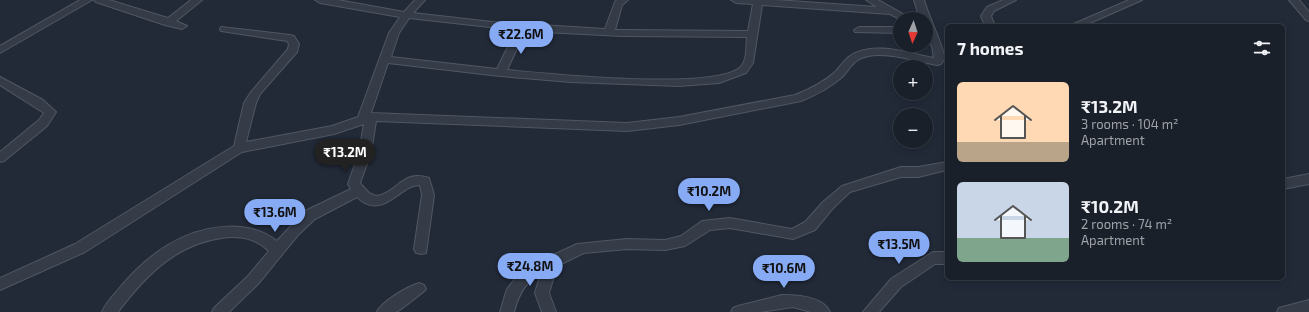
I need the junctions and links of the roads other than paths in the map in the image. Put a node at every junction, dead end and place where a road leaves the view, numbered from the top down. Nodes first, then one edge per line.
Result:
1 (87, 0) edge
2 (99, 0) edge
3 (196, 0) edge
4 (320, 0) edge
5 (420, 0) edge
6 (623, 0) edge
7 (736, 0) edge
8 (871, 0) edge
9 (919, 0) edge
10 (1011, 0) edge
11 (1137, 0) edge
12 (1294, 0) edge
13 (758, 1) edge
14 (892, 11) joint
15 (923, 12) edge
16 (406, 15) junction
17 (1309, 18) edge
18 (168, 23) junction
19 (989, 24) edge
20 (1079, 24) edge
21 (182, 26) dead end
22 (522, 27) junction
23 (225, 29) dead end
24 (859, 30) dead end
25 (893, 30) edge
26 (609, 32) junction
27 (752, 34) junction
28 (933, 36) edge
29 (933, 41) edge
30 (937, 45) junction
31 (0, 50) edge
32 (384, 59) junction
33 (500, 73) junction
34 (0, 80) edge
35 (367, 118) junction
36 (239, 148) junction
37 (0, 158) edge
38 (945, 166) edge
39 (1309, 178) edge
40 (1285, 184) edge
41 (358, 191) junction
42 (421, 249) dead end
43 (278, 251) junction
44 (945, 258) edge
45 (551, 262) junction
46 (0, 284) edge
47 (419, 289) dead end
48 (1309, 306) edge
49 (109, 312) edge
50 (219, 312) edge
51 (384, 312) edge
52 (507, 312) edge
53 (549, 312) edge
54 (738, 312) edge
55 (824, 312) edge
56 (870, 312) edge
57 (1284, 312) edge

1 - 31 street
2 - 18 street
3 - 18 street
4 - 16 street
5 - 16 street
6 - 26 street
7 - 13 street
8 - 14 street
9 - 15 street
10 - 19 street
11 - 20 street
12 - 17 street
13 - 14 street
13 - 27 street
16 - 22 street
16 - 32 street
18 - 21 street
22 - 26 street
22 - 33 street
23 - 36 street
24 - 25 street
26 - 27 street
27 - 33 street
28 - 30 street
29 - 30 street
30 - 35 street
32 - 33 street
32 - 35 street
34 - 37 street
35 - 36 street
35 - 41 street
36 - 46 street
38 - 45 street
39 - 40 street
41 - 42 street
41 - 43 street
43 - 49 street
43 - 50 street
44 - 56 street
45 - 52 street
45 - 53 street
47 - 51 street
48 - 57 street
54 - 55 street

